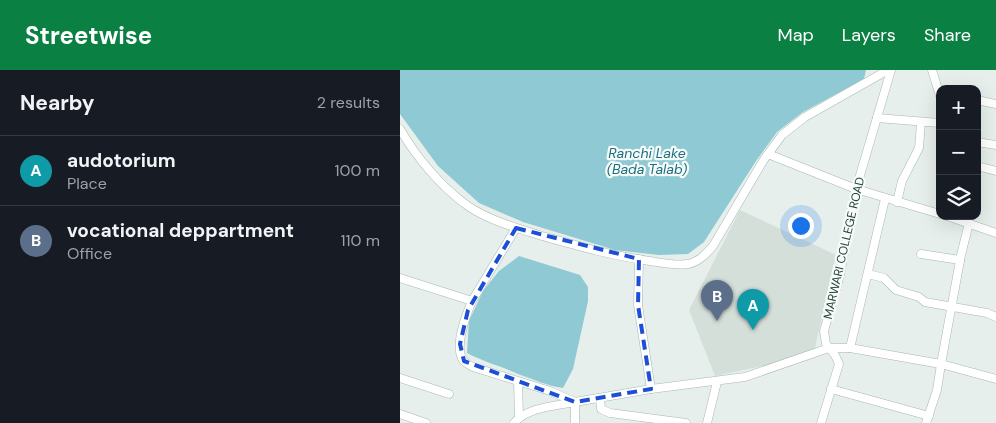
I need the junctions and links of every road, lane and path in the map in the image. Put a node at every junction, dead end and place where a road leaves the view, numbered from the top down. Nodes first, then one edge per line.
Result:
1 (889, 70) edge
2 (932, 70) edge
3 (937, 85) edge
4 (981, 101) edge
5 (996, 104) edge
6 (877, 118) junction
7 (921, 123) junction
8 (936, 124) edge
9 (400, 129) edge
10 (981, 143) edge
11 (996, 145) edge
12 (768, 154) junction
13 (981, 167) edge
14 (996, 171) edge
15 (856, 189) junction
16 (885, 199) junction
17 (897, 202) junction
18 (936, 213) edge
19 (965, 220) edge
20 (516, 228) junction
21 (996, 233) edge
22 (921, 254) dead end
23 (639, 259) junction
24 (960, 260) junction
25 (868, 274) junction
26 (400, 278) edge
27 (472, 302) junction
28 (951, 307) junction
29 (996, 317) edge
30 (829, 348) junction
31 (850, 348) junction
32 (941, 364) junction
33 (400, 378) edge
34 (996, 379) edge
35 (518, 382) junction
36 (717, 382) junction
37 (651, 389) junction
38 (831, 389) junction
39 (449, 394) dead end
40 (600, 398) junction
41 (575, 402) junction
42 (400, 414) edge
43 (517, 420) edge
44 (927, 420) edge
45 (426, 423) edge
46 (575, 423) edge
47 (686, 423) edge
48 (707, 423) edge
49 (821, 423) edge

1 - 6 street, MARWARI COLLEGE ROAD
1 - 12 street
2 - 3 street
4 - 5 street
6 - 7 street
6 - 15 street, MARWARI COLLEGE ROAD
7 - 8 street
7 - 17 street
9 - 20 street
10 - 11 street
12 - 15 street
12 - 23 street
13 - 14 street
15 - 16 street
15 - 30 street, MARWARI COLLEGE ROAD
16 - 17 street
16 - 25 street
17 - 18 street
19 - 21 street
19 - 24 street
20 - 23 street
20 - 27 street
22 - 24 street
23 - 37 street
24 - 28 street
25 - 28 street
25 - 31 street
26 - 27 street
27 - 35 street
28 - 29 street
28 - 32 street
30 - 31 street
30 - 36 street
30 - 38 street, MARWARI COLLEGE ROAD
31 - 32 street
32 - 34 street
32 - 44 street
33 - 39 street
35 - 41 street
35 - 43 street
36 - 37 street
36 - 48 street
37 - 40 street
38 - 44 street
38 - 49 street, MARWARI COLLEGE ROAD
40 - 41 street
40 - 47 street
41 - 43 street
41 - 46 street
42 - 45 street

